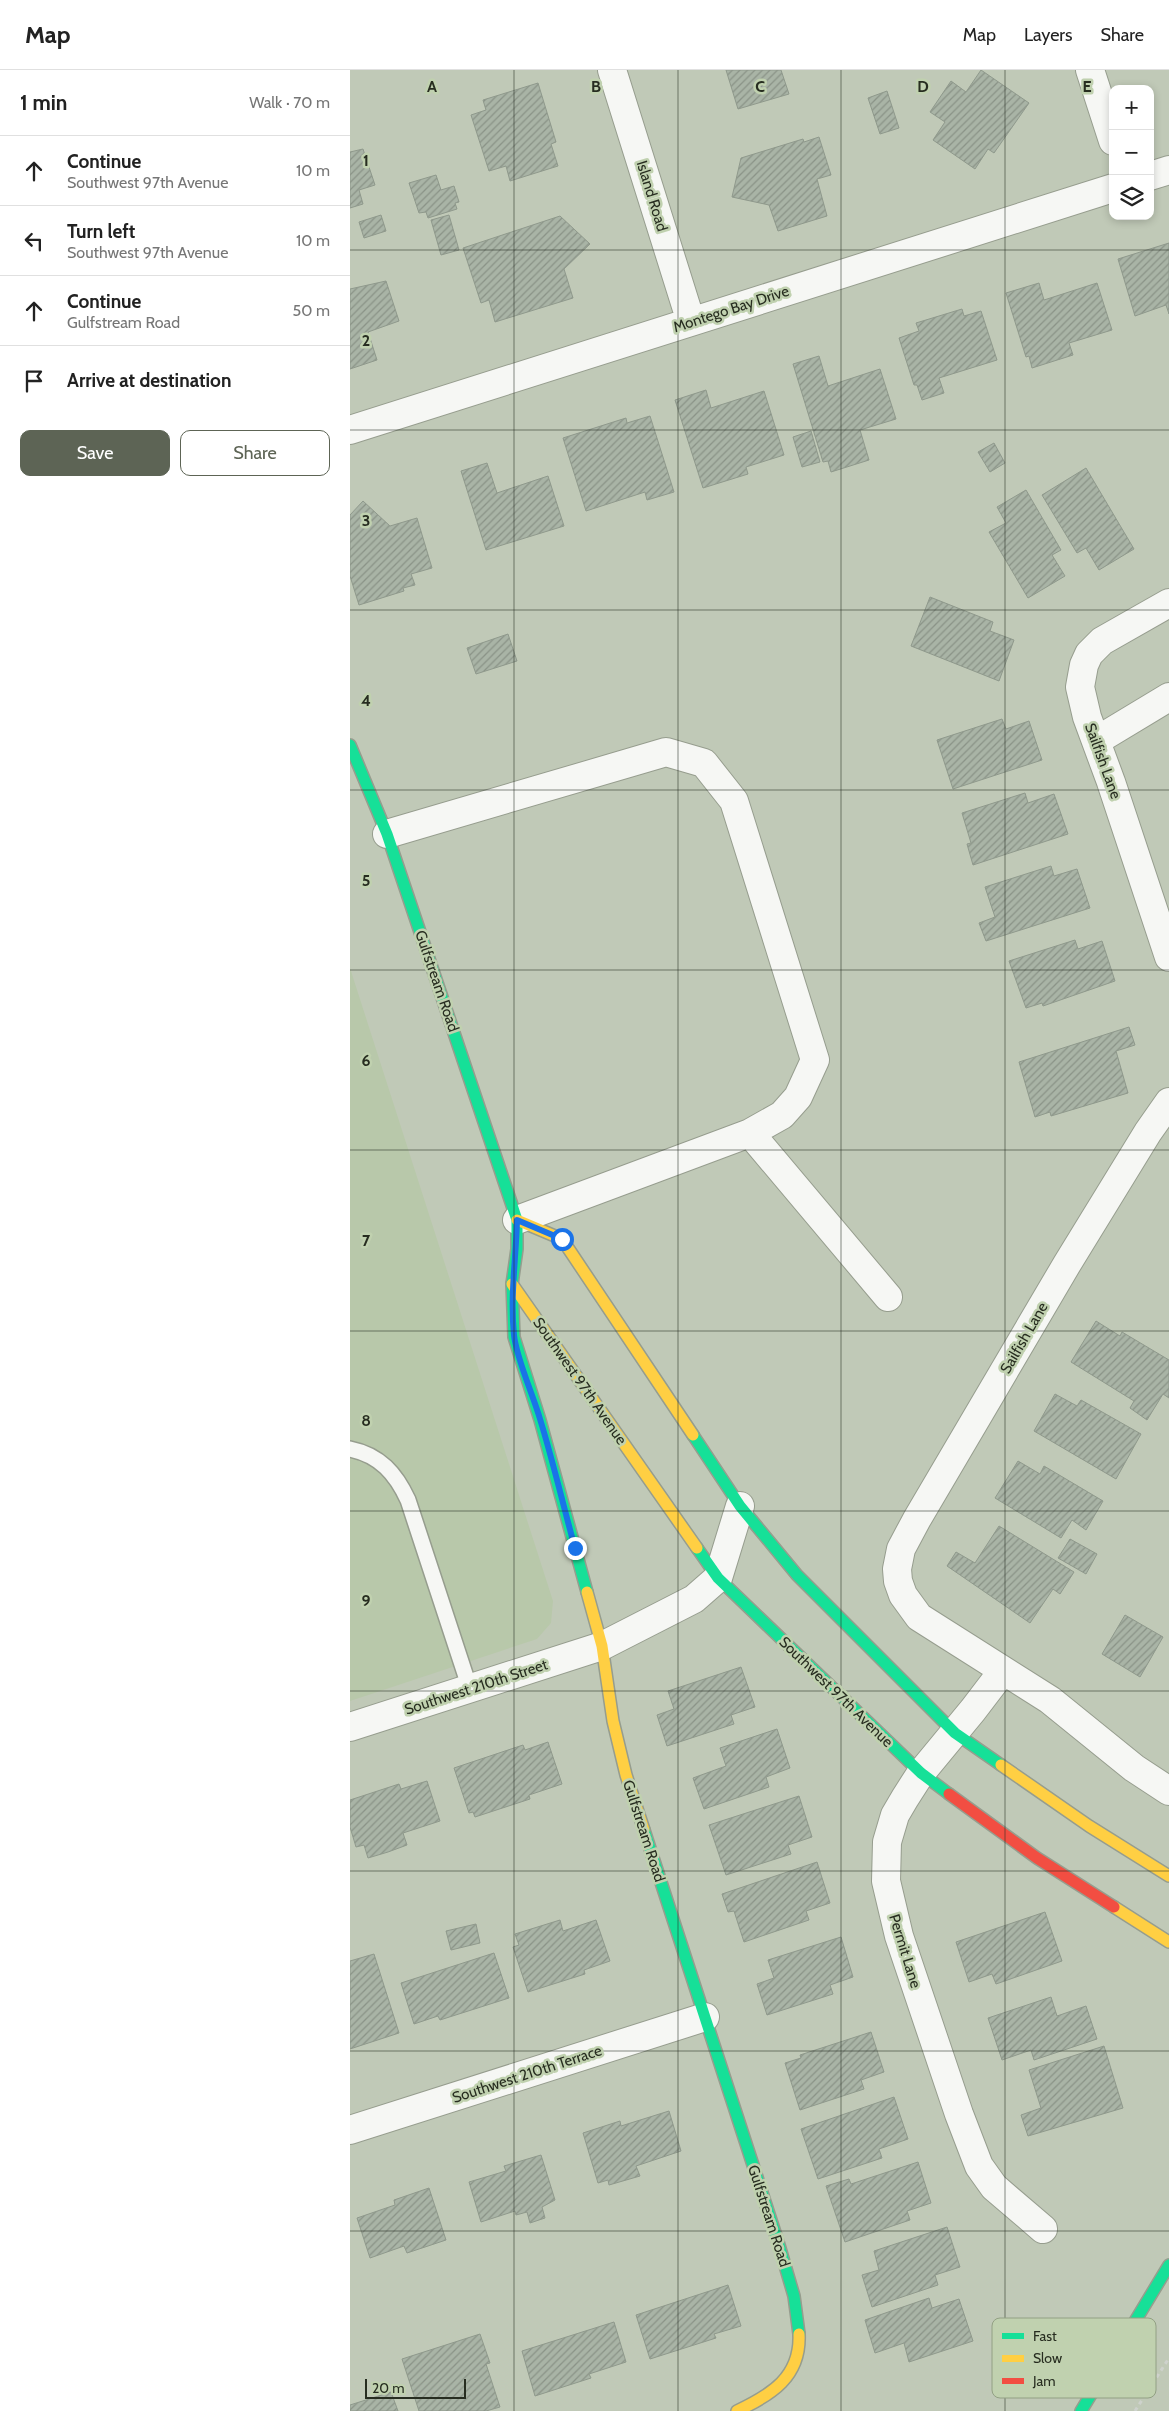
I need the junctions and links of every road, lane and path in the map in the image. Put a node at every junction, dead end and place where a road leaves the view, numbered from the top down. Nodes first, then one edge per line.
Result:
1 (612, 70) edge
2 (1090, 70) edge
3 (1109, 130) edge
4 (1169, 170) edge
5 (1153, 175) edge
6 (1109, 189) edge
7 (691, 322) junction
8 (350, 430) edge
9 (1169, 603) edge
10 (1169, 697) edge
11 (1096, 741) junction
12 (350, 745) edge
13 (387, 834) junction
14 (1169, 957) edge
15 (1169, 1102) edge
16 (750, 1133) junction
17 (517, 1220) junction
18 (512, 1284) junction
19 (888, 1297) dead end
20 (350, 1449) edge
21 (740, 1506) junction
22 (718, 1578) junction
23 (602, 1646) junction
24 (1002, 1672) junction
25 (470, 1689) junction
26 (350, 1727) edge
27 (955, 1733) junction
28 (921, 1773) junction
29 (1169, 1791) edge
30 (1169, 1876) edge
31 (1169, 1942) edge
32 (705, 2017) junction
33 (350, 2130) edge
34 (1043, 2229) dead end
35 (1169, 2266) edge
36 (1138, 2318) edge
37 (1169, 2358) edge
38 (1156, 2378) edge
39 (1090, 2398) edge
40 (1143, 2398) edge
41 (737, 2411) edge
42 (1082, 2411) edge
43 (1135, 2411) edge

1 - 7 street, Island Road
2 - 3 street
4 - 5 street
6 - 7 street, Montego Bay Drive
7 - 8 street, Montego Bay Drive
9 - 11 street, Sailfish Lane
10 - 11 street
11 - 14 street, Sailfish Lane
12 - 13 street, Gulfstream Road
13 - 16 street
13 - 17 street, Gulfstream Road
15 - 24 street, Sailfish Lane
16 - 17 street
16 - 19 street
17 - 18 street
17 - 21 street
18 - 22 street, Southwest 97th Avenue
18 - 23 street, Gulfstream Road
20 - 25 lane
21 - 22 street
21 - 27 street
22 - 23 street, Southwest 210th Street
22 - 28 street, Southwest 97th Avenue
23 - 25 street, Southwest 210th Street
23 - 32 street, Gulfstream Road
24 - 27 street, Permit Lane
24 - 29 street
25 - 26 street, Southwest 210th Street
27 - 28 street, Permit Lane
27 - 30 street
28 - 31 street, Southwest 97th Avenue
28 - 34 street, Permit Lane
32 - 33 street, Southwest 210th Terrace
32 - 41 street, Gulfstream Road
35 - 36 street
37 - 38 path
39 - 42 street
40 - 43 path

